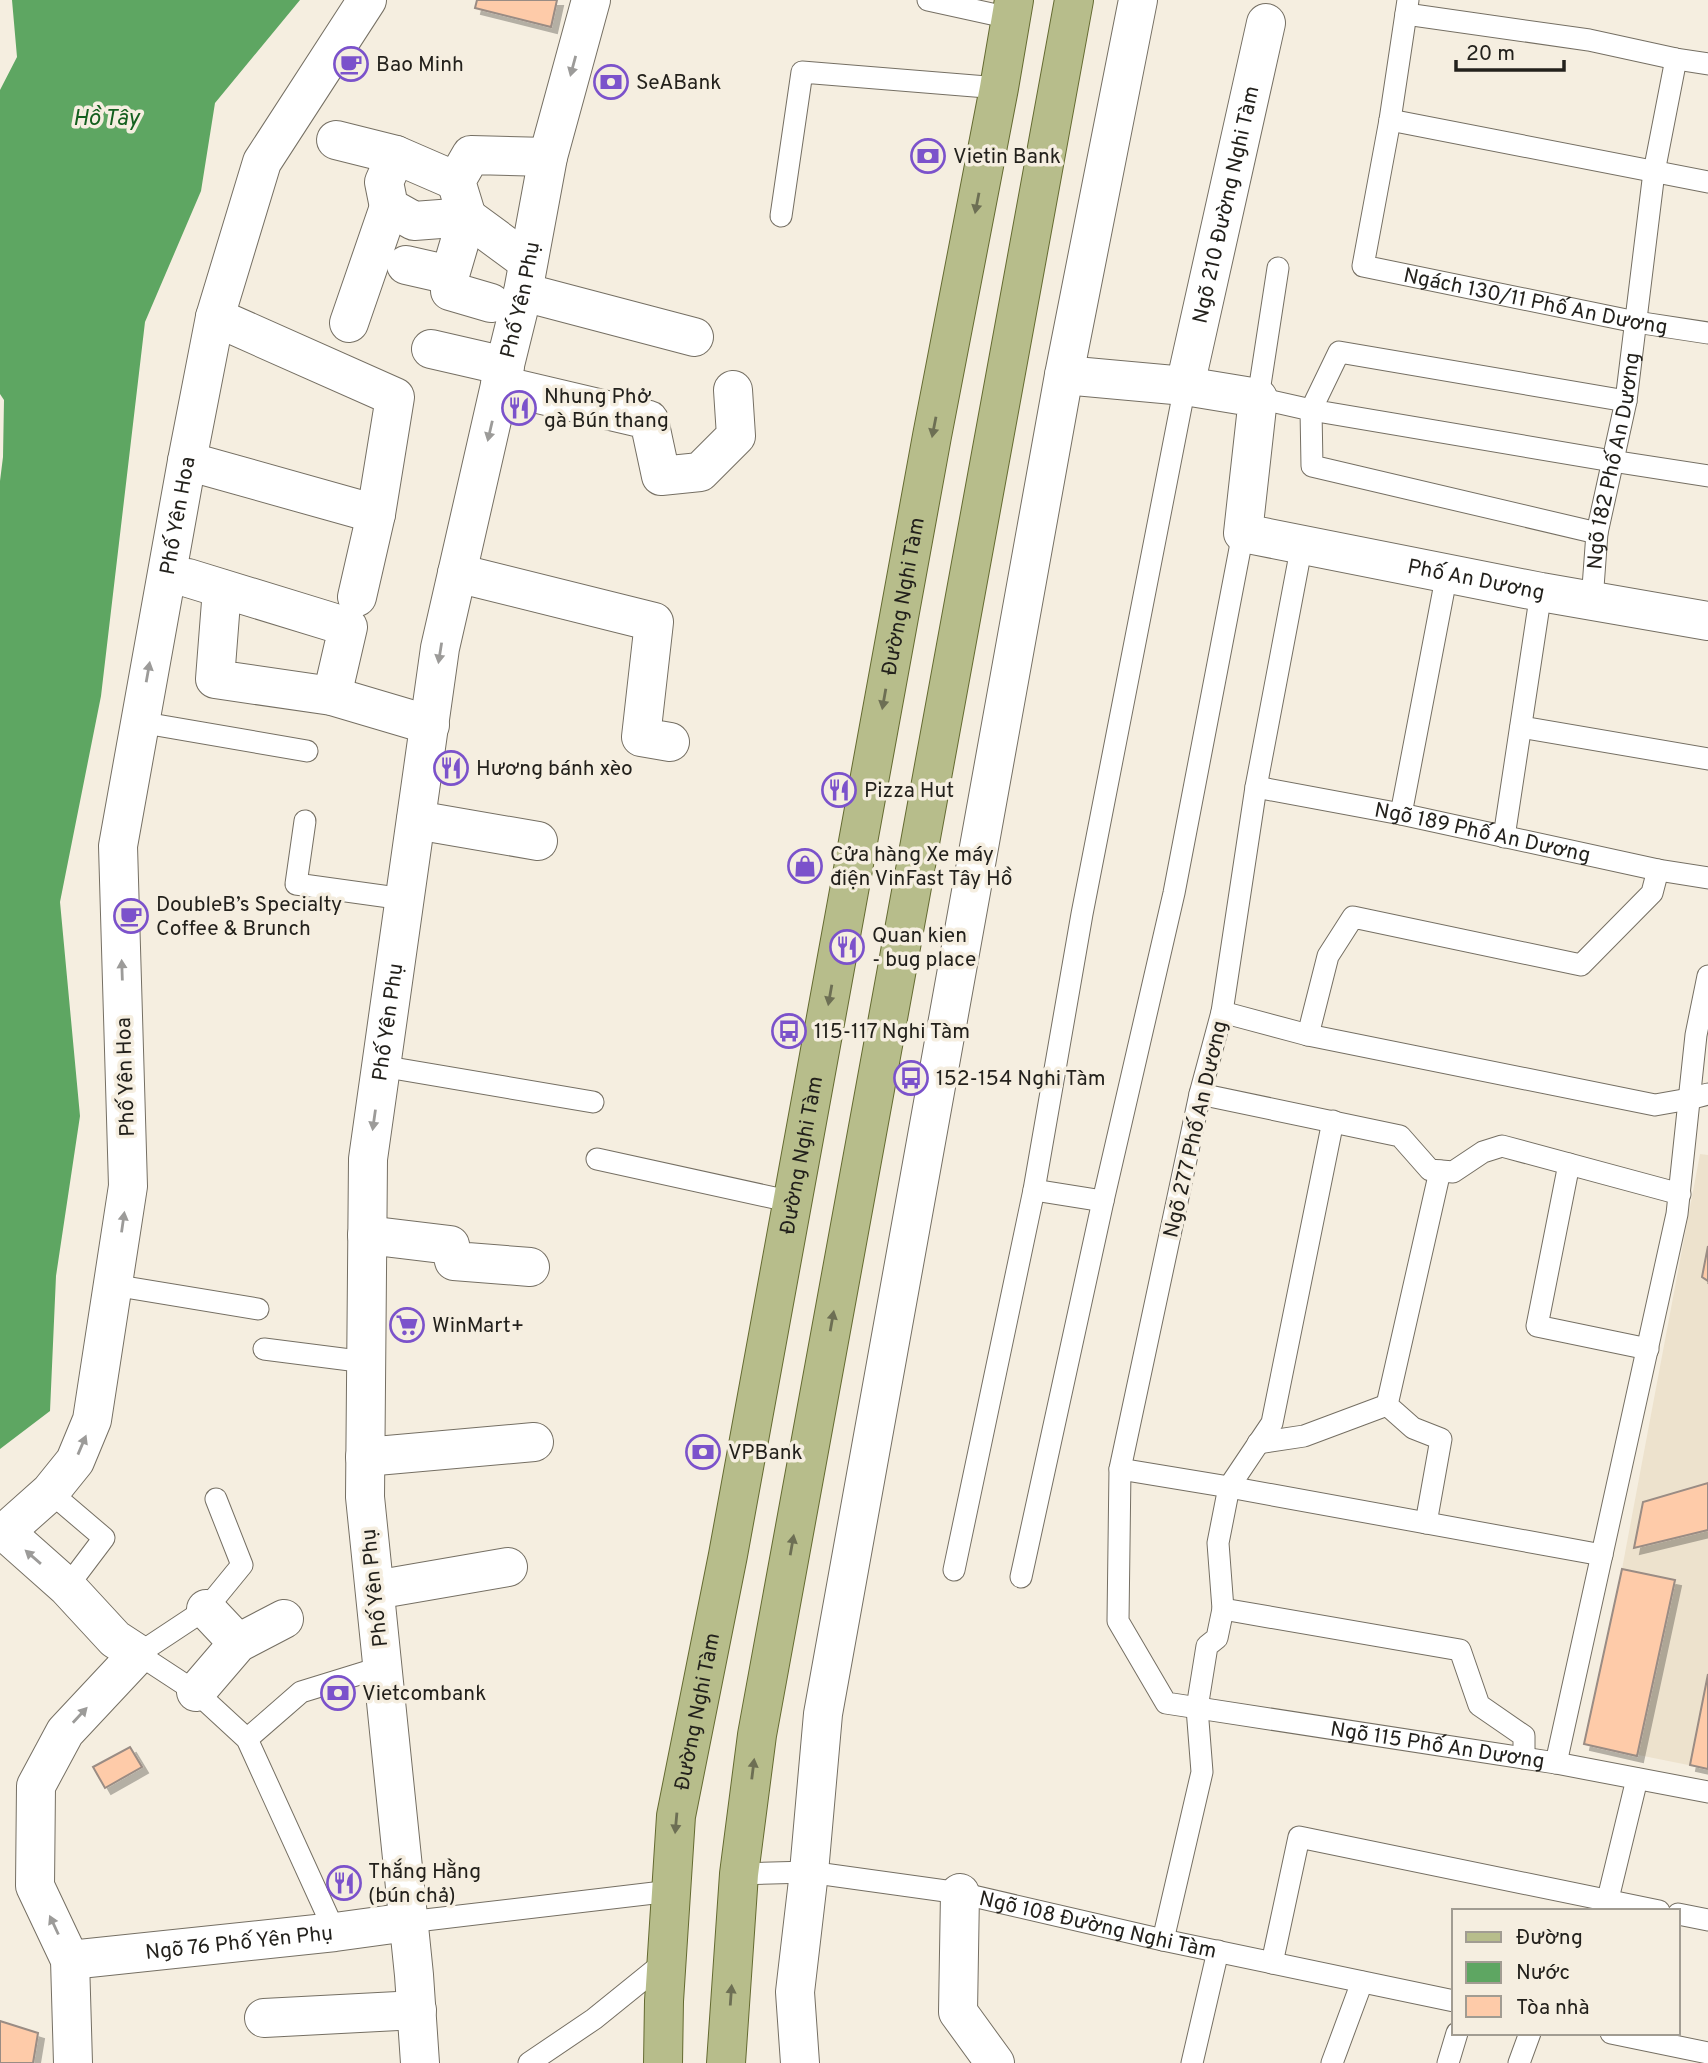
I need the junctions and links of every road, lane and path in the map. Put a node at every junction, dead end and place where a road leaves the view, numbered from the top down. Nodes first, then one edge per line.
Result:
1 (367, 0) edge
2 (591, 0) edge
3 (929, 0) edge
4 (1074, 0) edge
5 (1138, 0) edge
6 (1407, 7) edge
7 (1012, 9) edge
8 (1266, 23) dead end
9 (1676, 59) junction
10 (1708, 64) edge
11 (999, 88) junction
12 (1390, 120) junction
13 (336, 139) dead end
14 (396, 155) junction
15 (548, 158) junction
16 (1654, 172) junction
17 (456, 181) junction
18 (1708, 182) edge
19 (389, 207) junction
20 (781, 216) dead end
21 (467, 217) junction
22 (406, 265) dead end
23 (1278, 268) dead end
24 (450, 275) junction
25 (514, 286) junction
26 (215, 317) junction
27 (1636, 322) junction
28 (349, 323) dead end
29 (1708, 333) edge
30 (694, 337) dead end
31 (431, 349) dead end
32 (502, 376) junction
33 (1064, 376) junction
34 (1185, 386) junction
35 (733, 390) dead end
36 (1258, 398) junction
37 (1626, 401) junction
38 (1311, 411) junction
39 (187, 461) junction
40 (1612, 461) junction
41 (1708, 475) edge
42 (376, 514) junction
43 (1243, 533) junction
44 (1597, 533) junction
45 (1302, 544) junction
46 (457, 573) junction
47 (1447, 573) junction
48 (1541, 592) junction
49 (357, 597) dead end
50 (1592, 601) junction
51 (1708, 621) edge
52 (332, 696) junction
53 (139, 722) junction
54 (430, 725) junction
55 (1521, 727) junction
56 (670, 742) dead end
57 (307, 751) dead end
58 (1708, 759) edge
59 (1256, 787) junction
60 (1401, 814) junction
61 (305, 821) dead end
62 (416, 821) junction
63 (1504, 837) junction
64 (538, 841) dead end
65 (1658, 870) junction
66 (1708, 878) edge
67 (404, 898) junction
68 (1708, 976) edge
69 (1222, 1012) junction
70 (1308, 1035) junction
71 (381, 1066) junction
72 (1200, 1094) junction
73 (1699, 1096) edge
74 (593, 1102) dead end
75 (1333, 1121) junction
76 (597, 1159) dead end
77 (1569, 1164) junction
78 (1440, 1171) junction
79 (1034, 1190) junction
80 (1680, 1194) junction
81 (1103, 1201) junction
82 (793, 1202) junction
83 (367, 1235) junction
84 (530, 1267) dead end
85 (113, 1285) junction
86 (258, 1309) dead end
87 (264, 1349) dead end
88 (1648, 1349) junction
89 (366, 1362) junction
90 (1387, 1405) junction
91 (534, 1442) dead end
92 (1258, 1444) junction
93 (365, 1457) junction
94 (1121, 1469) junction
95 (1229, 1487) junction
96 (50, 1492) junction
97 (216, 1499) dead end
98 (1426, 1523) junction
99 (2, 1531) edge
100 (1602, 1555) junction
101 (508, 1567) dead end
102 (954, 1570) dead end
103 (1021, 1577) dead end
104 (67, 1587) junction
105 (375, 1590) junction
106 (206, 1609) junction
107 (1223, 1609) junction
108 (284, 1619) dead end
109 (238, 1643) junction
110 (138, 1654) junction
111 (382, 1667) junction
112 (196, 1692) junction
113 (1166, 1703) joint
114 (1197, 1708) junction
115 (247, 1739) junction
116 (1524, 1758) junction
117 (1556, 1763) junction
118 (1637, 1779) junction
119 (1708, 1792) edge
120 (808, 1872) junction
121 (739, 1874) junction
122 (671, 1891) junction
123 (960, 1893) junction
124 (1606, 1906) edge
125 (1637, 1909) edge
126 (1680, 1914) edge
127 (1708, 1920) edge
128 (408, 1922) junction
129 (335, 1932) junction
130 (1163, 1940) junction
131 (1218, 1951) junction
132 (70, 1960) junction
133 (667, 1960) junction
134 (1272, 1963) junction
135 (1362, 1982) junction
136 (1452, 2001) edge
137 (417, 2010) junction
138 (264, 2018) dead end
139 (1456, 2035) edge
140 (1530, 2035) edge
141 (1616, 2035) edge
142 (1708, 2053) edge
143 (1662, 2054) edge
144 (74, 2063) edge
145 (420, 2063) edge
146 (529, 2063) edge
147 (663, 2063) edge
148 (726, 2063) edge
149 (800, 2063) edge
150 (995, 2063) edge
151 (1192, 2063) edge
152 (1332, 2063) edge
153 (1448, 2063) edge
154 (1519, 2063) edge

1 - 26 street, Phố Yên Hoa
2 -> 15 street, Phố Yên Phụ
3 - 7 lane
121 -> 4 main road
5 - 33 street
6 - 9 lane
6 - 12 lane
7 - 11 main road, Đường Nghi Tàm
8 - 34 street, Ngõ 210 Đường Nghi Tàm
9 - 10 lane
9 - 16 lane, Ngõ 182 Phố An Dương
11 - 20 lane
11 -> 82 main road, Đường Nghi Tàm
12 - 16 lane
12 - 27 lane, Ngách 130/11 Phố An Dương
13 - 14 street
14 - 17 street
14 - 19 street
15 - 17 street
15 - 25 street, Phố Yên Phụ
16 - 18 lane
16 - 27 lane, Ngõ 182 Phố An Dương
17 - 21 street
19 - 21 street
19 - 28 street
21 - 24 street
21 - 25 street
22 - 24 street
23 - 36 lane
24 - 25 street
25 - 30 street
25 - 32 street, Phố Yên Phụ
26 - 39 street, Phố Yên Hoa
26 - 42 street
27 - 29 lane, Ngách 130/11 Phố An Dương
27 - 37 lane, Ngõ 182 Phố An Dương
31 - 32 street
32 - 35 street
32 -> 46 street, Phố Yên Phụ
33 - 34 street
33 - 120 street
34 - 36 street
34 - 79 lane
36 - 38 lane
36 - 43 street
37 - 38 lane
37 - 40 lane, Ngõ 182 Phố An Dương
38 - 40 lane
38 - 44 lane
39 - 42 street
53 -> 39 street, Phố Yên Hoa
40 - 41 lane
40 - 44 lane, Ngõ 182 Phố An Dương
42 - 49 street
43 - 45 street, Phố An Dương
43 - 81 lane
44 - 50 lane, Ngõ 182 Phố An Dương
45 - 47 street, Phố An Dương
45 - 59 lane, Ngõ 277 Phố An Dương
46 -> 54 street, Phố Yên Phụ
46 - 56 street
47 - 48 street, Phố An Dương
47 - 60 lane
48 - 50 street, Phố An Dương
48 - 55 lane
50 - 51 street, Phố An Dương
52 - 52 street
52 - 54 street
53 - 57 lane
85 -> 53 street, Phố Yên Hoa
54 - 62 street, Phố Yên Phụ
55 - 58 lane
55 - 63 lane
59 - 60 lane, Ngõ 189 Phố An Dương
59 - 69 lane, Ngõ 277 Phố An Dương
60 - 63 lane, Ngõ 189 Phố An Dương
61 - 67 lane
62 - 64 street
62 - 67 street, Phố Yên Phụ
63 - 65 lane, Ngõ 189 Phố An Dương
65 - 66 lane, Ngõ 189 Phố An Dương
65 - 70 lane
67 - 71 street, Phố Yên Phụ
68 - 73 lane
69 - 70 lane
69 - 72 lane, Ngõ 277 Phố An Dương
70 - 73 lane
71 - 74 lane
71 -> 83 street, Phố Yên Phụ
72 - 75 lane
72 - 94 lane, Ngõ 277 Phố An Dương
73 - 80 lane
75 - 78 lane
75 - 92 lane
76 - 82 lane
77 - 78 lane
77 - 80 lane
77 - 88 lane
78 - 90 lane
79 - 81 lane
79 - 102 lane
80 - 88 lane
81 - 103 lane
82 -> 122 main road, Đường Nghi Tàm
83 - 84 street
83 - 89 street, Phố Yên Phụ
85 - 86 lane
96 -> 85 street, Phố Yên Hoa
87 - 89 lane
88 - 100 lane
89 - 93 street, Phố Yên Phụ
90 - 92 lane
90 - 98 lane
91 - 93 street
92 - 95 lane
93 - 105 street, Phố Yên Phụ
94 - 95 lane
94 - 113 lane, Ngõ 277 Phố An Dương
95 - 98 lane
95 - 107 lane
96 - 99 street, Phố Yên Hoa
96 - 104 lane
97 - 106 lane
98 - 100 lane
104 -> 99 street, Phố Yên Hoa
100 - 117 lane
101 - 105 street
104 - 110 street, Phố Yên Hoa
105 - 111 street, Phố Yên Phụ
106 - 109 street
106 - 110 lane
107 - 114 lane
107 - 116 lane
108 - 109 street
109 - 112 street
110 - 112 lane
132 -> 110 street
111 - 115 lane
111 - 128 street, Phố Yên Phụ
112 - 115 lane
113 - 114 lane, Ngõ 115 Phố An Dương
114 - 116 lane, Ngõ 115 Phố An Dương
114 - 130 lane
115 - 129 lane
116 - 117 lane, Ngõ 115 Phố An Dương
117 - 118 lane, Ngõ 115 Phố An Dương
118 - 119 lane, Ngõ 115 Phố An Dương
118 - 124 lane
120 - 121 lane, Ngõ 108 Đường Nghi Tàm
120 - 123 lane, Ngõ 108 Đường Nghi Tàm
120 - 149 street
148 -> 121 main road
122 - 128 lane
122 - 133 main road, Đường Nghi Tàm
123 - 130 lane, Ngõ 108 Đường Nghi Tàm
123 - 150 street
124 - 125 lane
124 - 134 lane
126 - 127 lane
128 - 129 street, Ngõ 76 Phố Yên Phụ
128 - 137 street, Phố Yên Phụ
129 - 132 street, Ngõ 76 Phố Yên Phụ
130 - 131 lane, Ngõ 108 Đường Nghi Tàm
131 - 134 lane, Ngõ 108 Đường Nghi Tàm
131 - 151 lane
132 - 144 street
133 - 146 lane
133 - 147 main road, Đường Nghi Tàm
134 - 135 lane, Ngõ 108 Đường Nghi Tàm
135 - 136 lane, Ngõ 108 Đường Nghi Tàm
135 - 152 lane
137 - 138 street
137 - 145 street, Phố Yên Phụ
139 - 153 lane
140 - 154 lane
141 - 143 lane
142 - 143 lane

